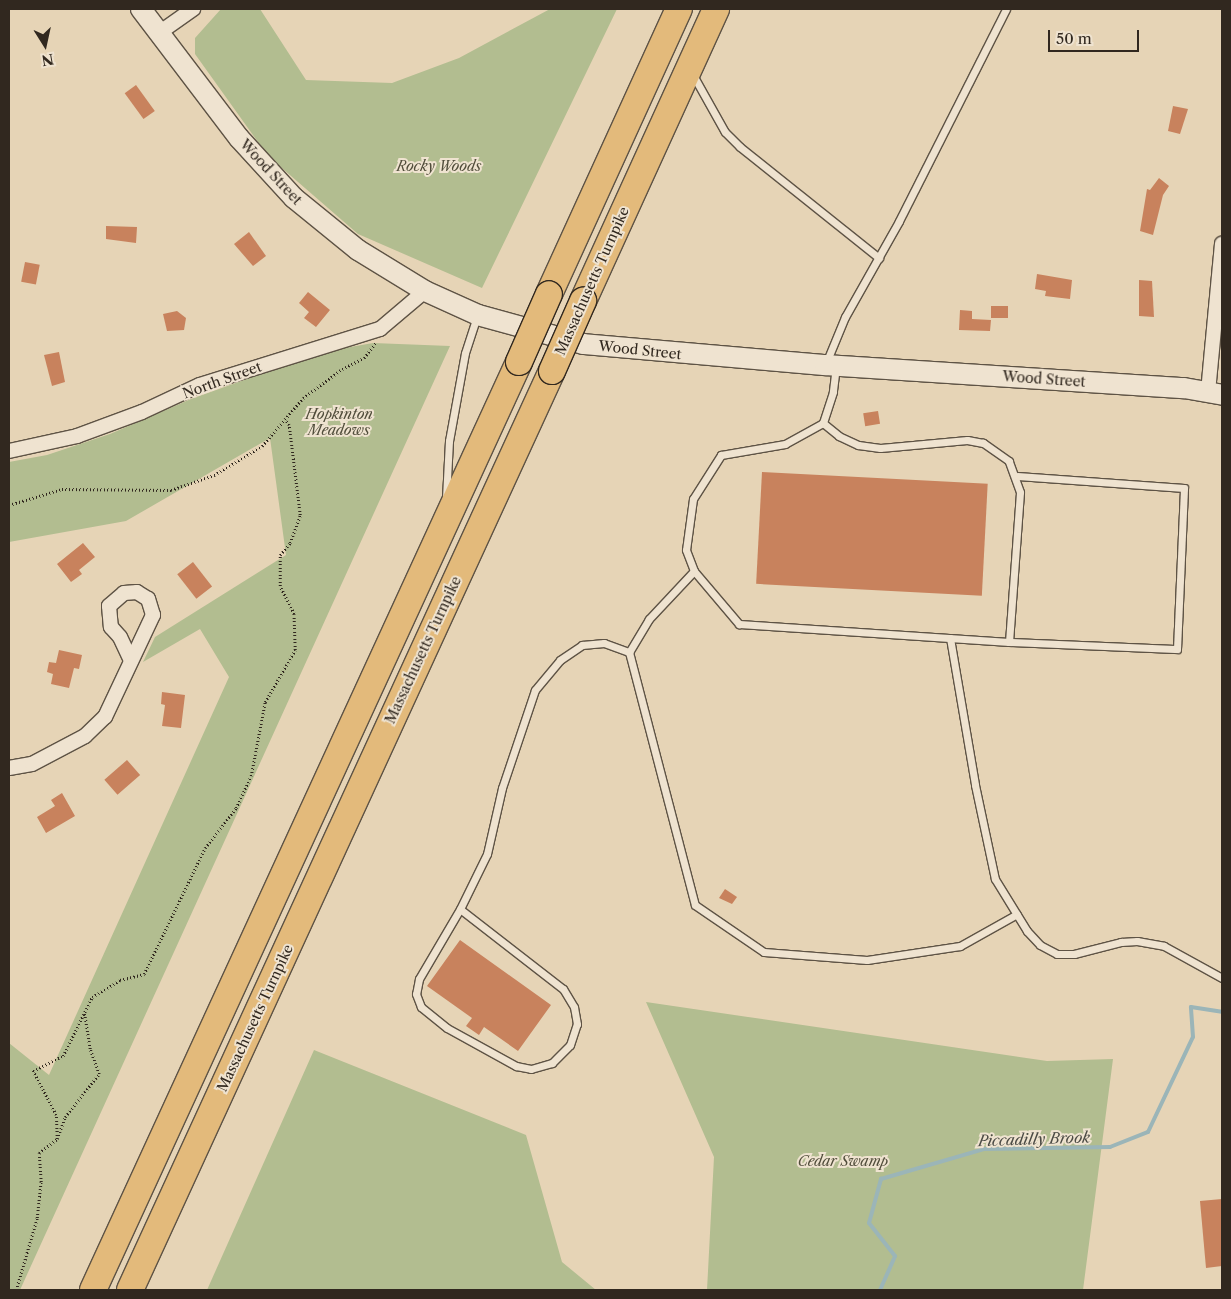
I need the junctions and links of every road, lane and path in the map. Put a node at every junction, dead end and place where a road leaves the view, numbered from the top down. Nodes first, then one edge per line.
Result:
1 (193, 9) edge
2 (679, 9) edge
3 (716, 9) edge
4 (1006, 9) edge
5 (144, 10) edge
6 (159, 33) junction
7 (690, 68) junction
8 (1222, 244) edge
9 (879, 258) junction
10 (425, 291) junction
11 (478, 315) junction
12 (380, 329) junction
13 (831, 366) junction
14 (1215, 394) edge
15 (285, 419) junction
16 (823, 423) junction
17 (9, 451) edge
18 (1017, 476) junction
19 (9, 504) edge
20 (446, 523) junction
21 (694, 571) junction
22 (950, 638) junction
23 (1009, 642) junction
24 (629, 652) junction
25 (131, 661) junction
26 (9, 768) edge
27 (460, 909) junction
28 (1017, 914) junction
29 (1222, 978) edge
30 (84, 1011) junction
31 (57, 1138) junction
32 (16, 1290) edge
33 (93, 1290) edge
34 (130, 1290) edge

1 - 6 street
2 - 20 highway, bridge
3 - 7 highway, Massachusetts Turnpike
4 - 9 lane
5 - 6 main road, Wood Street
6 - 10 main road, Wood Street
7 - 9 lane
7 - 34 highway, Massachusetts Turnpike, bridge
8 - 14 street
9 - 13 lane
10 - 11 main road, Wood Street
10 - 12 street, North Street
11 - 13 main road, Wood Street
11 - 20 lane
12 - 15 path
12 - 17 street, North Street
13 - 14 main road, Wood Street
13 - 16 lane
15 - 19 path
15 - 30 path
16 - 18 lane
16 - 21 lane
18 - 23 lane
18 - 23 lane
20 - 33 highway
21 - 22 lane
21 - 24 lane
22 - 23 lane
22 - 28 lane
24 - 27 lane
24 - 28 lane
25 - 25 street
25 - 26 street
27 - 27 lane
28 - 29 lane
30 - 31 path
30 - 31 path
31 - 32 path

